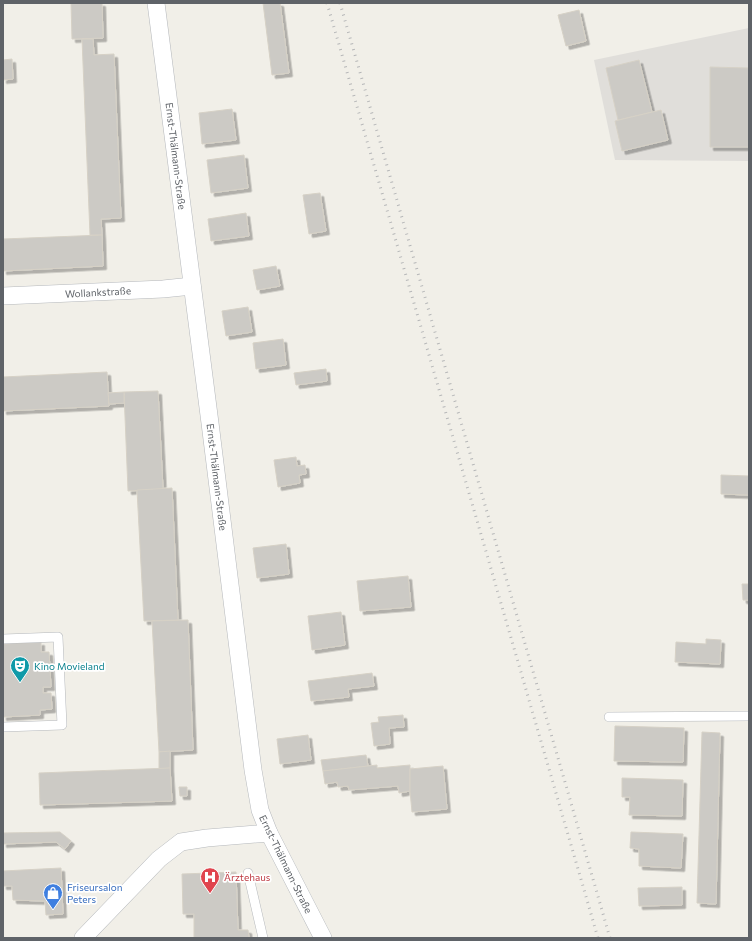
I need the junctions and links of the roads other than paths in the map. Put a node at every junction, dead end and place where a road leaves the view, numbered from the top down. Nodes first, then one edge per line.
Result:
1 (156, 3) edge
2 (192, 286) junction
3 (3, 296) edge
4 (3, 639) edge
5 (749, 716) edge
6 (609, 717) dead end
7 (3, 727) edge
8 (270, 833) junction
9 (248, 873) dead end
10 (83, 938) edge
11 (262, 938) edge
12 (323, 938) edge

1 - 2 street, Ernst-Thälmann-Straße
2 - 3 street, Wollankstraße
2 - 8 street, Ernst-Thälmann-Straße
4 - 7 lane
5 - 6 lane
8 - 10 street
8 - 12 street, Ernst-Thälmann-Straße
9 - 11 lane

